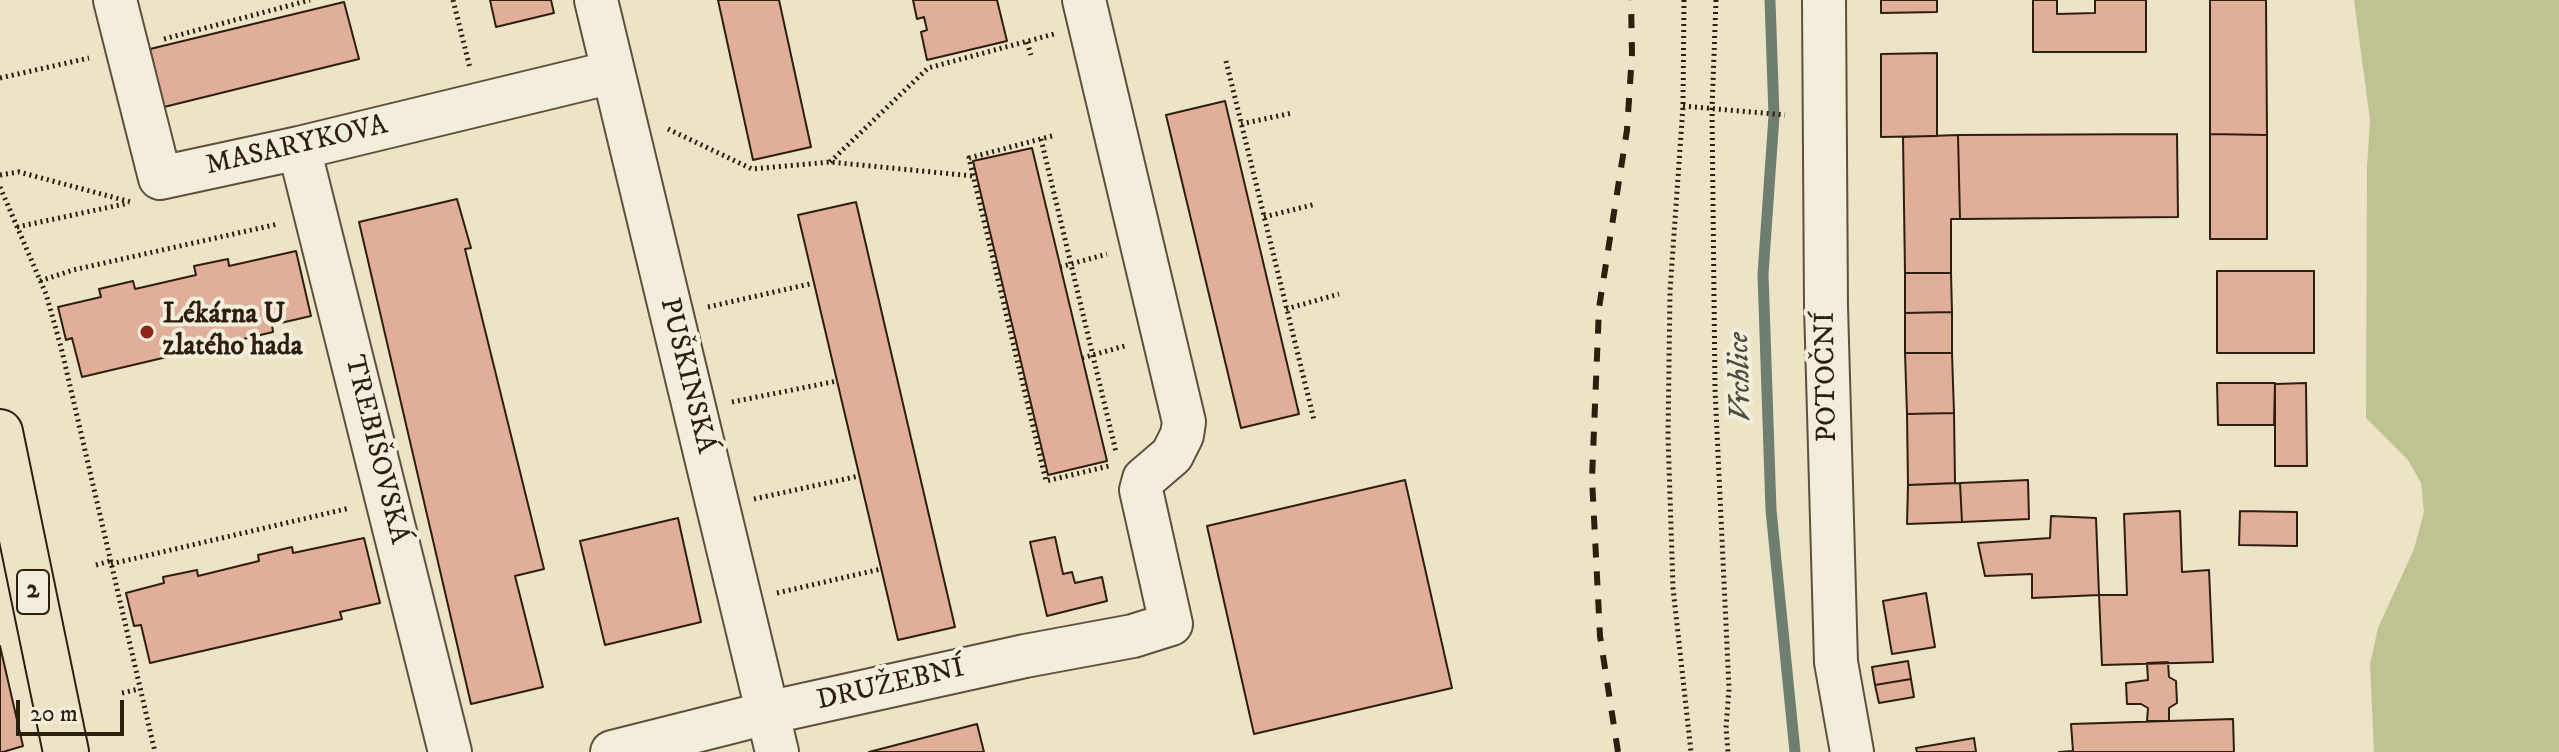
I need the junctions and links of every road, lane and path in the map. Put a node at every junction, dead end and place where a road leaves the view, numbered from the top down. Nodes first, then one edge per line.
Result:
1 (115, 0) edge
2 (310, 0) edge
3 (453, 0) edge
4 (596, 0) edge
5 (1684, 0) edge
6 (1716, 0) edge
7 (1824, 0) edge
8 (1086, 12) edge
9 (1027, 42) junction
10 (127, 48) junction
11 (1031, 55) dead end
12 (1226, 61) dead end
13 (0, 78) edge
14 (616, 89) junction
15 (479, 104) junction
16 (1683, 106) junction
17 (1712, 109) junction
18 (1292, 113) dead end
19 (1787, 115) dead end
20 (1241, 124) junction
21 (1052, 136) dead end
22 (1041, 139) junction
23 (299, 148) junction
24 (830, 162) junction
25 (0, 175) edge
26 (973, 176) junction
27 (0, 187) edge
28 (145, 199) dead end
29 (132, 202) junction
30 (1316, 204) dead end
31 (1264, 217) junction
32 (279, 223) dead end
33 (17, 227) junction
34 (40, 281) junction
35 (814, 283) dead end
36 (1339, 294) dead end
37 (1286, 309) junction
38 (672, 315) junction
39 (837, 381) dead end
40 (694, 410) junction
41 (1314, 420) dead end
42 (0, 432) edge
43 (859, 476) dead end
44 (362, 505) dead end
45 (717, 506) junction
46 (110, 562) junction
47 (96, 565) dead end
48 (881, 569) dead end
49 (741, 602) junction
50 (139, 689) junction
51 (122, 693) dead end
52 (772, 733) edge
53 (66, 752) edge
54 (155, 752) edge
55 (450, 752) edge
56 (612, 752) edge
57 (1691, 752) edge
58 (1728, 752) edge
59 (1852, 752) edge

1 - 10 street, MASARYKOVA
2 - 10 path
3 - 15 path
4 - 14 street, PUŠKINSKÁ
5 - 16 path
6 - 17 path
7 - 59 street, POTOČNÍ
8 - 9 path
8 - 52 street, DRUŽEBNÍ
9 - 11 path
9 - 24 path
10 - 13 path
10 - 23 street, MASARYKOVA
12 - 20 path
14 - 15 street, MASARYKOVA
14 - 24 path
14 - 38 street, PUŠKINSKÁ
15 - 23 street, MASARYKOVA
16 - 17 path
16 - 57 path
17 - 19 path
17 - 58 path
18 - 20 path
20 - 31 path
21 - 22 path
22 - 26 path
22 - 26 path
23 - 55 street, TREBIŠOVSKÁ
24 - 26 path
25 - 29 path
27 - 33 path
28 - 29 path
29 - 33 path
30 - 31 path
31 - 37 path
32 - 34 path
33 - 34 path
34 - 46 path
35 - 38 path
36 - 37 path
37 - 41 path
38 - 40 street, PUŠKINSKÁ
39 - 40 path
40 - 45 street, PUŠKINSKÁ
42 - 53 main road, 2
43 - 45 path
44 - 46 path
45 - 49 street, PUŠKINSKÁ
46 - 47 path
46 - 50 path
48 - 49 path
49 - 52 street, PUŠKINSKÁ
50 - 51 path
50 - 54 path
52 - 56 street, DRUŽEBNÍ

